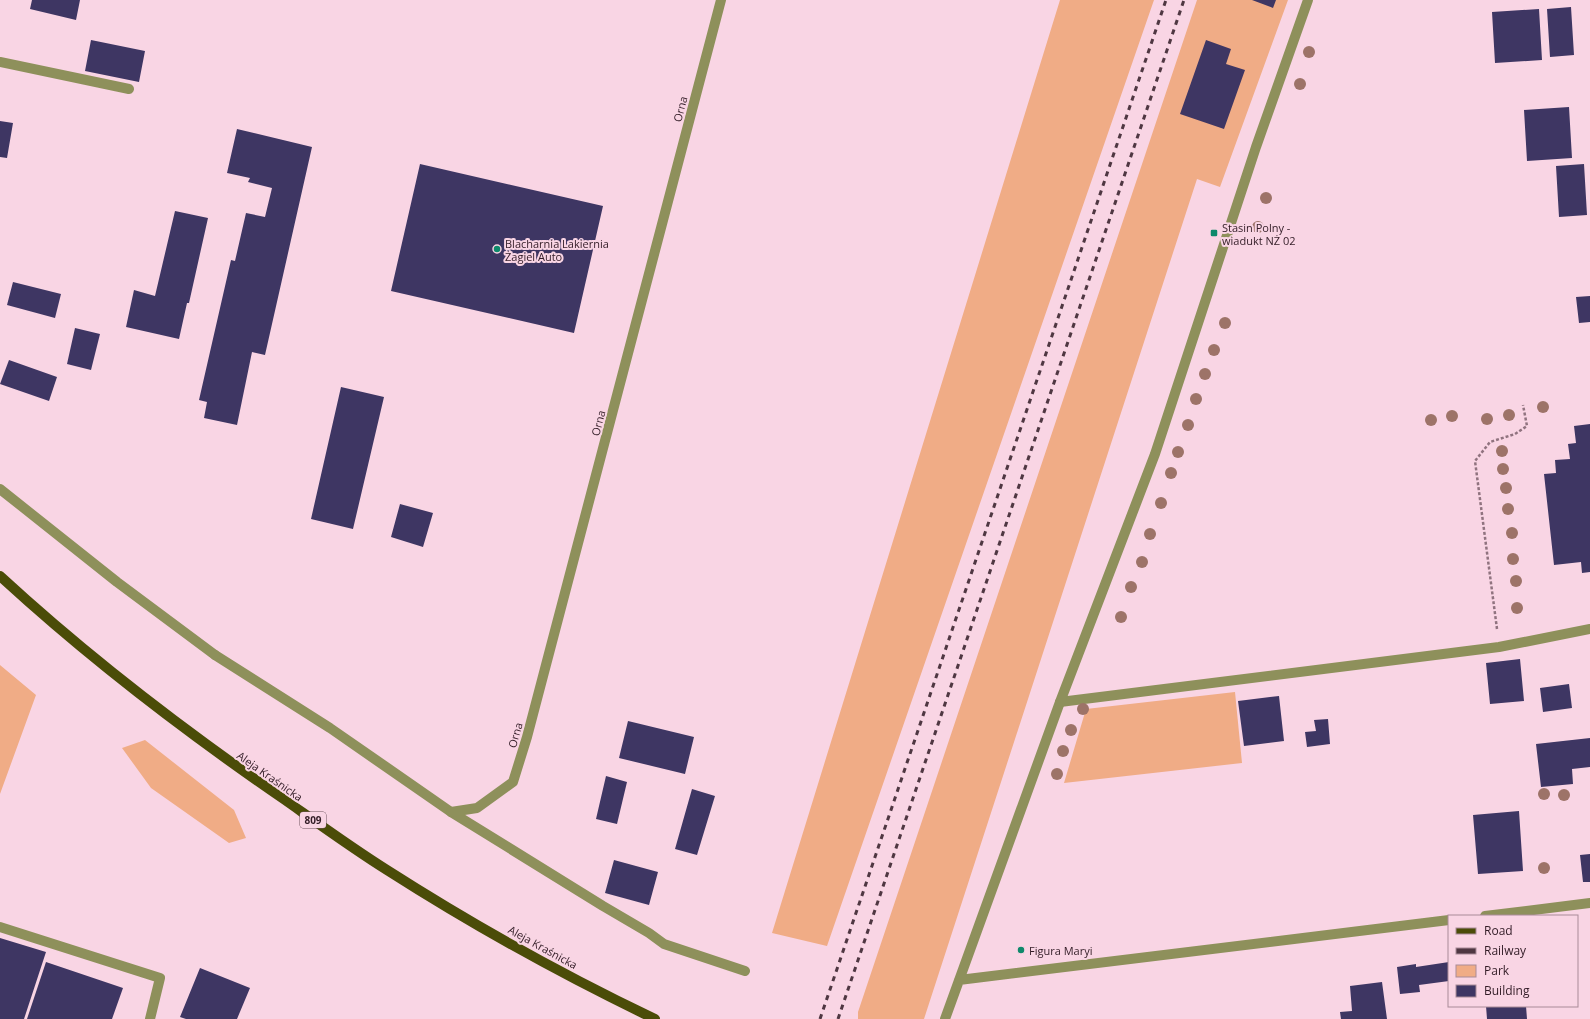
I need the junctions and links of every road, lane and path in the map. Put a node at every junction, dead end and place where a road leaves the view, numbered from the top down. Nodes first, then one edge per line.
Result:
1 (721, 0) edge
2 (1308, 0) edge
3 (0, 62) edge
4 (129, 89) dead end
5 (1523, 405) dead end
6 (0, 488) edge
7 (0, 576) edge
8 (1590, 629) edge
9 (1499, 648) junction
10 (1060, 702) junction
11 (451, 812) junction
12 (1590, 903) edge
13 (1493, 915) edge
14 (1448, 920) edge
15 (0, 927) edge
16 (745, 971) dead end
17 (959, 980) junction
18 (150, 1019) edge
19 (655, 1019) edge
20 (945, 1019) edge

1 - 11 street, Orna
2 - 10 street
3 - 4 street
5 - 9 path
6 - 11 street
7 - 19 main road, Aleja Kraśnicka / 809
8 - 9 street
9 - 10 street
10 - 17 street
11 - 16 street
12 - 13 street
14 - 17 street
15 - 18 street
17 - 20 street

